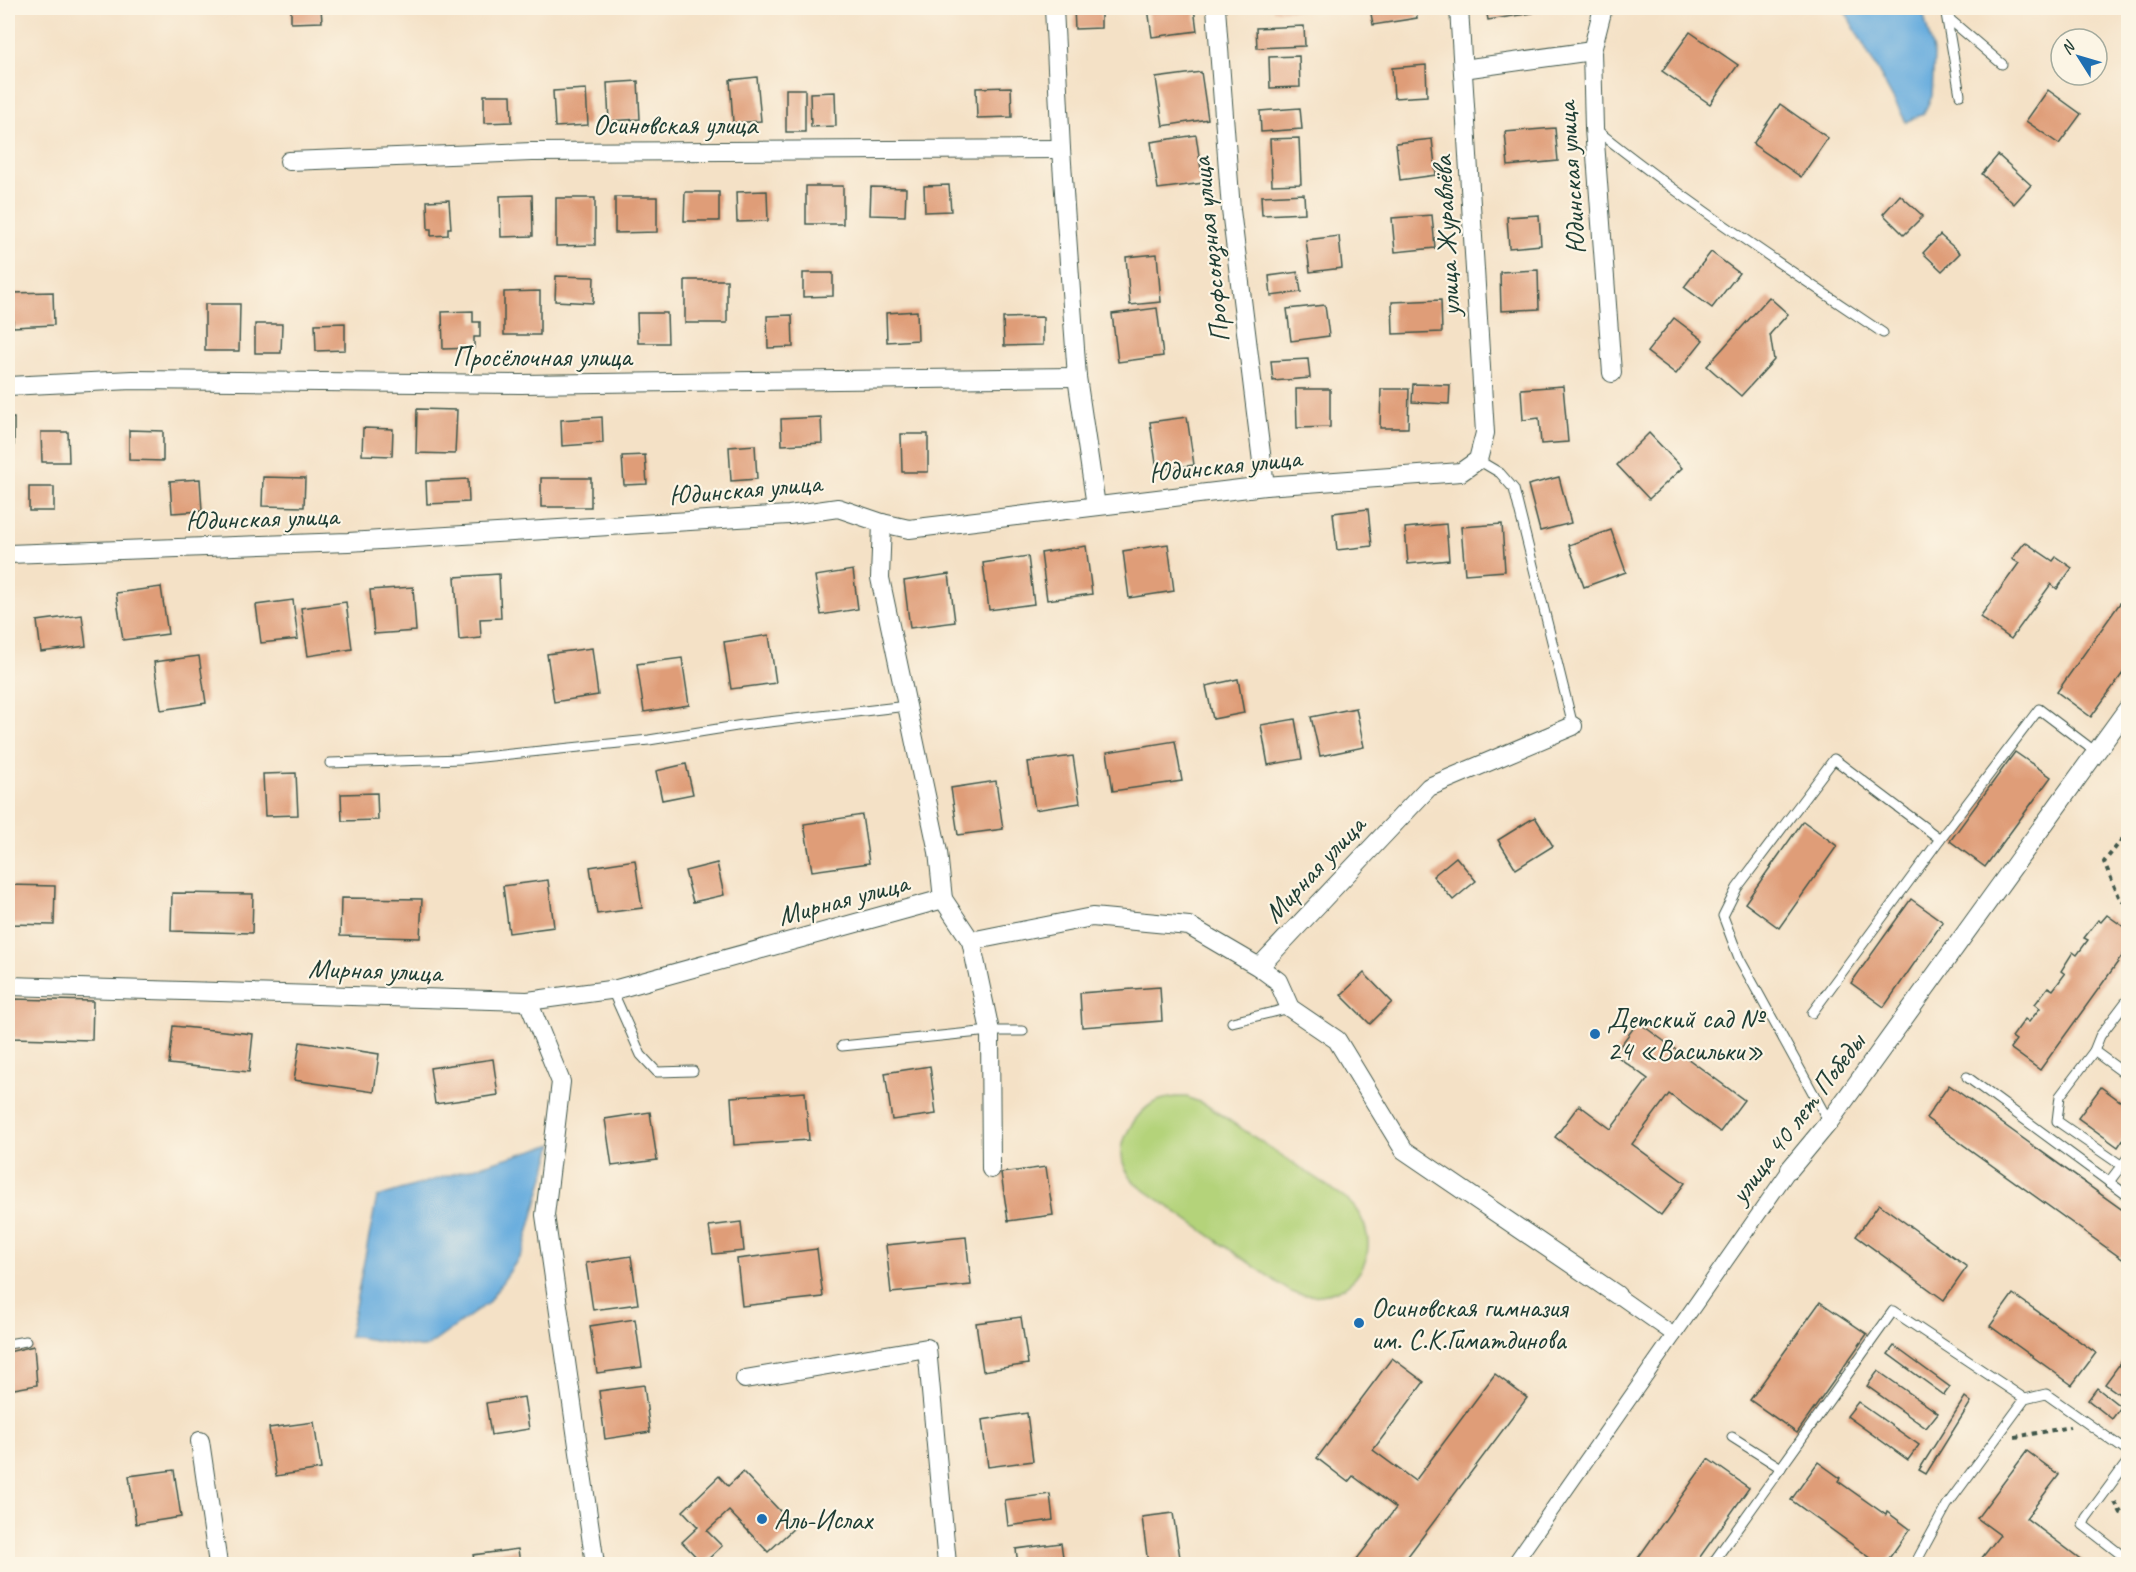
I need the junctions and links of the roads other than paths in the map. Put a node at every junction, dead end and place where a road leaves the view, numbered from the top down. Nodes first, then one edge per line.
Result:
1 (1054, 8) edge
2 (1216, 8) edge
3 (1459, 8) edge
4 (1603, 8) edge
5 (1945, 8) edge
6 (1948, 18) junction
7 (1592, 51) junction
8 (2002, 64) dead end
9 (1463, 69) junction
10 (1960, 95) dead end
11 (1594, 128) junction
12 (1061, 150) junction
13 (289, 161) dead end
14 (1883, 333) dead end
15 (1612, 373) dead end
16 (1077, 377) junction
17 (8, 386) edge
18 (1478, 460) junction
19 (1265, 486) junction
20 (1096, 506) junction
21 (882, 523) junction
22 (8, 554) edge
23 (907, 706) junction
24 (2128, 708) edge
25 (1573, 726) joint
26 (2097, 753) junction
27 (330, 763) dead end
28 (1940, 839) junction
29 (943, 899) junction
30 (971, 941) junction
31 (1259, 967) junction
32 (8, 986) edge
33 (612, 990) junction
34 (2128, 999) edge
35 (528, 1001) junction
36 (1290, 1008) junction
37 (1812, 1013) dead end
38 (1232, 1022) dead end
39 (990, 1031) junction
40 (1023, 1031) dead end
41 (842, 1046) dead end
42 (2094, 1051) junction
43 (693, 1071) dead end
44 (2128, 1076) edge
45 (1967, 1077) dead end
46 (1829, 1122) junction
47 (2128, 1157) edge
48 (2125, 1168) edge
49 (991, 1169) dead end
50 (1790, 1169) joint
51 (2109, 1182) junction
52 (2128, 1196) edge
53 (1617, 1295) joint
54 (1674, 1335) junction
55 (26, 1341) dead end
56 (8, 1344) edge
57 (745, 1379) dead end
58 (2025, 1398) junction
59 (1732, 1437) dead end
60 (201, 1441) dead end
61 (2128, 1452) edge
62 (2128, 1461) edge
63 (1781, 1468) junction
64 (2128, 1560) edge
65 (218, 1564) edge
66 (595, 1564) edge
67 (947, 1564) edge
68 (1514, 1564) edge
69 (1713, 1564) edge
70 (1915, 1564) edge

1 - 12 street
2 - 19 street, Профсоюзная улица
3 - 9 street, улица Журавлёва
4 - 7 street, Юдинская улица
5 - 6 lane
6 - 8 lane
6 - 10 lane
7 - 9 street
7 - 11 street, Юдинская улица
9 - 18 street, улица Журавлёва
11 - 14 lane
11 - 15 street, Юдинская улица
12 - 13 street, Осиновская улица
12 - 16 street
16 - 17 street, Просёлочная улица
16 - 20 street
18 - 19 street, Юдинская улица
18 - 25 lane
19 - 20 street, Юдинская улица
20 - 21 street, Юдинская улица
21 - 22 street, Юдинская улица
21 - 23 street
23 - 27 lane
23 - 29 street
24 - 26 street, улица 40 лет Победы
25 - 31 street, Мирная улица
26 - 28 lane
26 - 46 street, улица 40 лет Победы
28 - 37 lane
28 - 46 lane
29 - 30 street, Мирная улица
29 - 33 street, Мирная улица
30 - 31 street
30 - 39 street
31 - 36 street
32 - 35 street, Мирная улица
33 - 35 street, Мирная улица
33 - 43 lane
34 - 42 lane
35 - 66 street
36 - 38 lane
36 - 53 street
39 - 40 lane
39 - 41 lane
39 - 49 street
42 - 44 lane
42 - 48 lane
45 - 51 lane
46 - 50 street, улица 40 лет Победы
47 - 48 lane
48 - 51 lane
50 - 54 street, улица 40 лет Победы
51 - 52 lane
53 - 54 street
54 - 68 street, улица 40 лет Победы
55 - 56 lane
57 - 67 street
58 - 61 lane
58 - 63 lane
58 - 70 lane
59 - 63 lane
60 - 65 street
62 - 64 lane
63 - 69 lane

